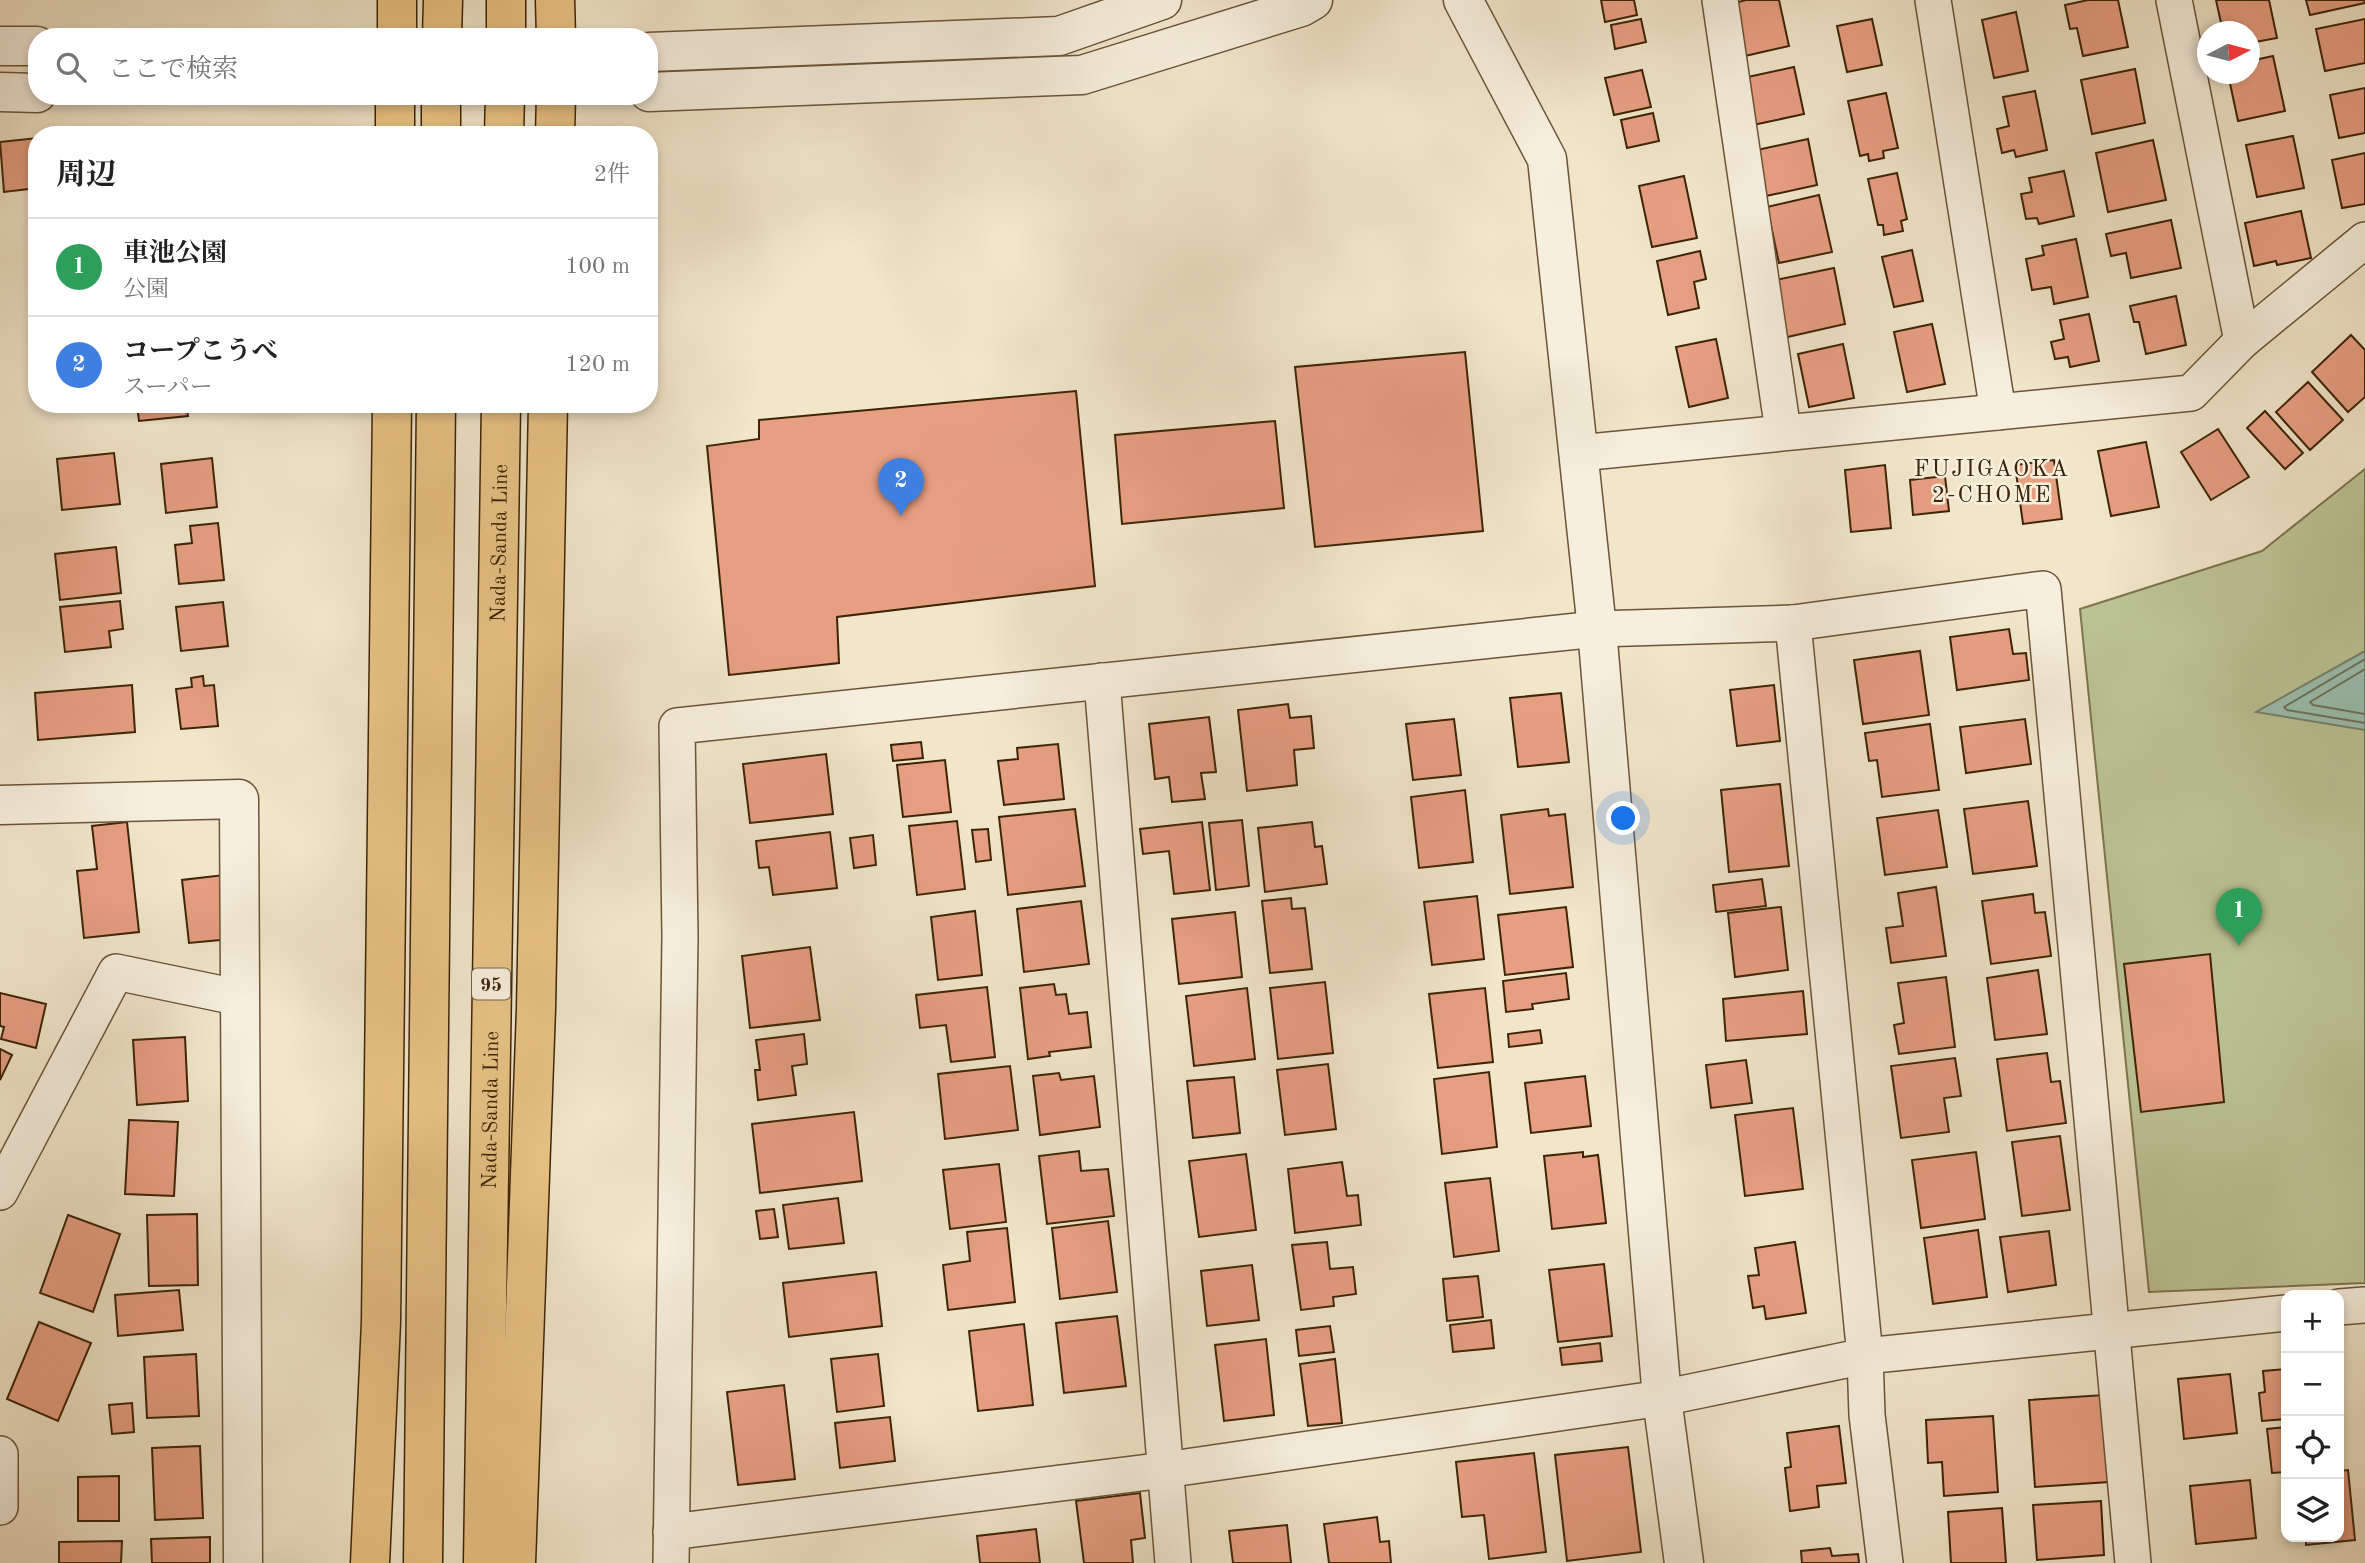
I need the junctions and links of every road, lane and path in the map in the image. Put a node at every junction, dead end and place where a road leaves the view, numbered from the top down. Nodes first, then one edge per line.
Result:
1 (397, 0) edge
2 (443, 0) edge
3 (506, 0) edge
4 (555, 0) edge
5 (1162, 0) edge
6 (1313, 0) edge
7 (1463, 0) edge
8 (1720, 0) edge
9 (2174, 0) edge
10 (1942, 1) edge
11 (397, 28) edge
12 (442, 28) edge
13 (506, 28) edge
14 (556, 28) edge
15 (0, 46) edge
16 (28, 46) edge
17 (658, 52) edge
18 (0, 92) edge
19 (658, 92) edge
20 (28, 93) edge
21 (395, 105) edge
22 (441, 105) edge
23 (505, 105) edge
24 (556, 105) edge
25 (395, 126) edge
26 (441, 126) edge
27 (504, 126) edge
28 (555, 126) edge
29 (2365, 240) edge
30 (2242, 341) junction
31 (1998, 412) junction
32 (392, 413) edge
33 (436, 413) edge
34 (501, 413) edge
35 (548, 413) edge
36 (1783, 431) junction
37 (1579, 453) junction
38 (1793, 623) junction
39 (1597, 629) junction
40 (1102, 681) junction
41 (0, 805) edge
42 (241, 998) junction
43 (0, 1192) edge
44 (2281, 1313) edge
45 (381, 1322) junction
46 (2112, 1330) junction
47 (1865, 1356) junction
48 (1662, 1398) junction
49 (0, 1454) edge
50 (1165, 1470) junction
51 (0, 1507) edge
52 (671, 1548) edge
53 (517, 1558) edge
54 (243, 1563) edge
55 (370, 1563) edge
56 (392, 1563) edge
57 (423, 1563) edge
58 (483, 1563) edge
59 (1173, 1563) edge
60 (1684, 1563) edge
61 (1885, 1563) edge
62 (2133, 1563) edge

1 - 11 main road
2 - 12 main road
3 - 13 main road
4 - 14 main road
5 - 17 street
6 - 19 street
7 - 37 street
8 - 36 street
9 - 30 street
10 - 31 street
15 - 16 street
18 - 20 street
21 - 25 main road
22 - 26 main road
23 - 27 main road
24 - 28 main road
29 - 30 street
30 - 31 street
31 - 36 street
32 - 45 main road
33 - 57 main road
34 - 58 main road, Nada-Sanda Line / 95
35 - 53 main road, 95
36 - 37 street
37 - 39 street
38 - 39 street
38 - 46 street
38 - 47 street
39 - 40 street
39 - 48 street
40 - 50 street
40 - 52 street
41 - 42 street
42 - 43 street
42 - 54 street
44 - 46 street
45 - 55 main road
45 - 56 main road
46 - 47 street
46 - 62 street
47 - 48 street
47 - 61 street
48 - 50 street
48 - 60 street
49 - 51 street
50 - 52 street
50 - 59 street

